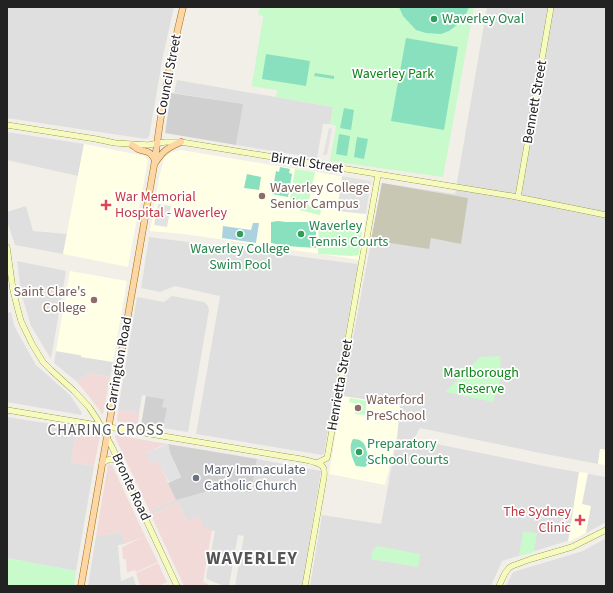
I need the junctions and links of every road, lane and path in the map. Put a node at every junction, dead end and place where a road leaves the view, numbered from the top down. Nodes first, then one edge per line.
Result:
1 (183, 7) edge
2 (551, 7) edge
3 (7, 124) edge
4 (181, 142) junction
5 (157, 143) junction
6 (132, 144) junction
7 (154, 162) junction
8 (378, 175) junction
9 (518, 197) junction
10 (606, 215) edge
11 (7, 247) edge
12 (7, 410) edge
13 (101, 426) junction
14 (108, 427) junction
15 (106, 436) junction
16 (118, 460) junction
17 (102, 463) junction
18 (317, 463) junction
19 (606, 530) edge
20 (81, 586) edge
21 (176, 586) edge
22 (305, 586) edge
23 (499, 586) edge

1 - 5 main road, Council Street
2 - 9 main road, Bennett Street
3 - 6 main road, Birrell Street
4 - 5 main road, Birrell Street
4 - 7 main road
4 - 8 main road, Birrell Street
5 - 6 main road, Birrell Street
5 - 7 main road, Carrington Road
6 - 7 main road
7 - 14 main road, Carrington Road
8 - 9 main road, Birrell Street
8 - 18 main road, Henrietta Street
9 - 10 main road, Birrell Street
11 - 13 main road, Bronte Road
12 - 13 main road
13 - 14 main road
13 - 15 main road, Bronte Road
14 - 15 main road, Carrington Road
14 - 18 main road
15 - 16 main road, Bronte Road
15 - 17 main road, Carrington Road
16 - 17 main road
16 - 21 main road, Bronte Road
17 - 20 main road, Carrington Road
18 - 22 main road
19 - 23 main road

